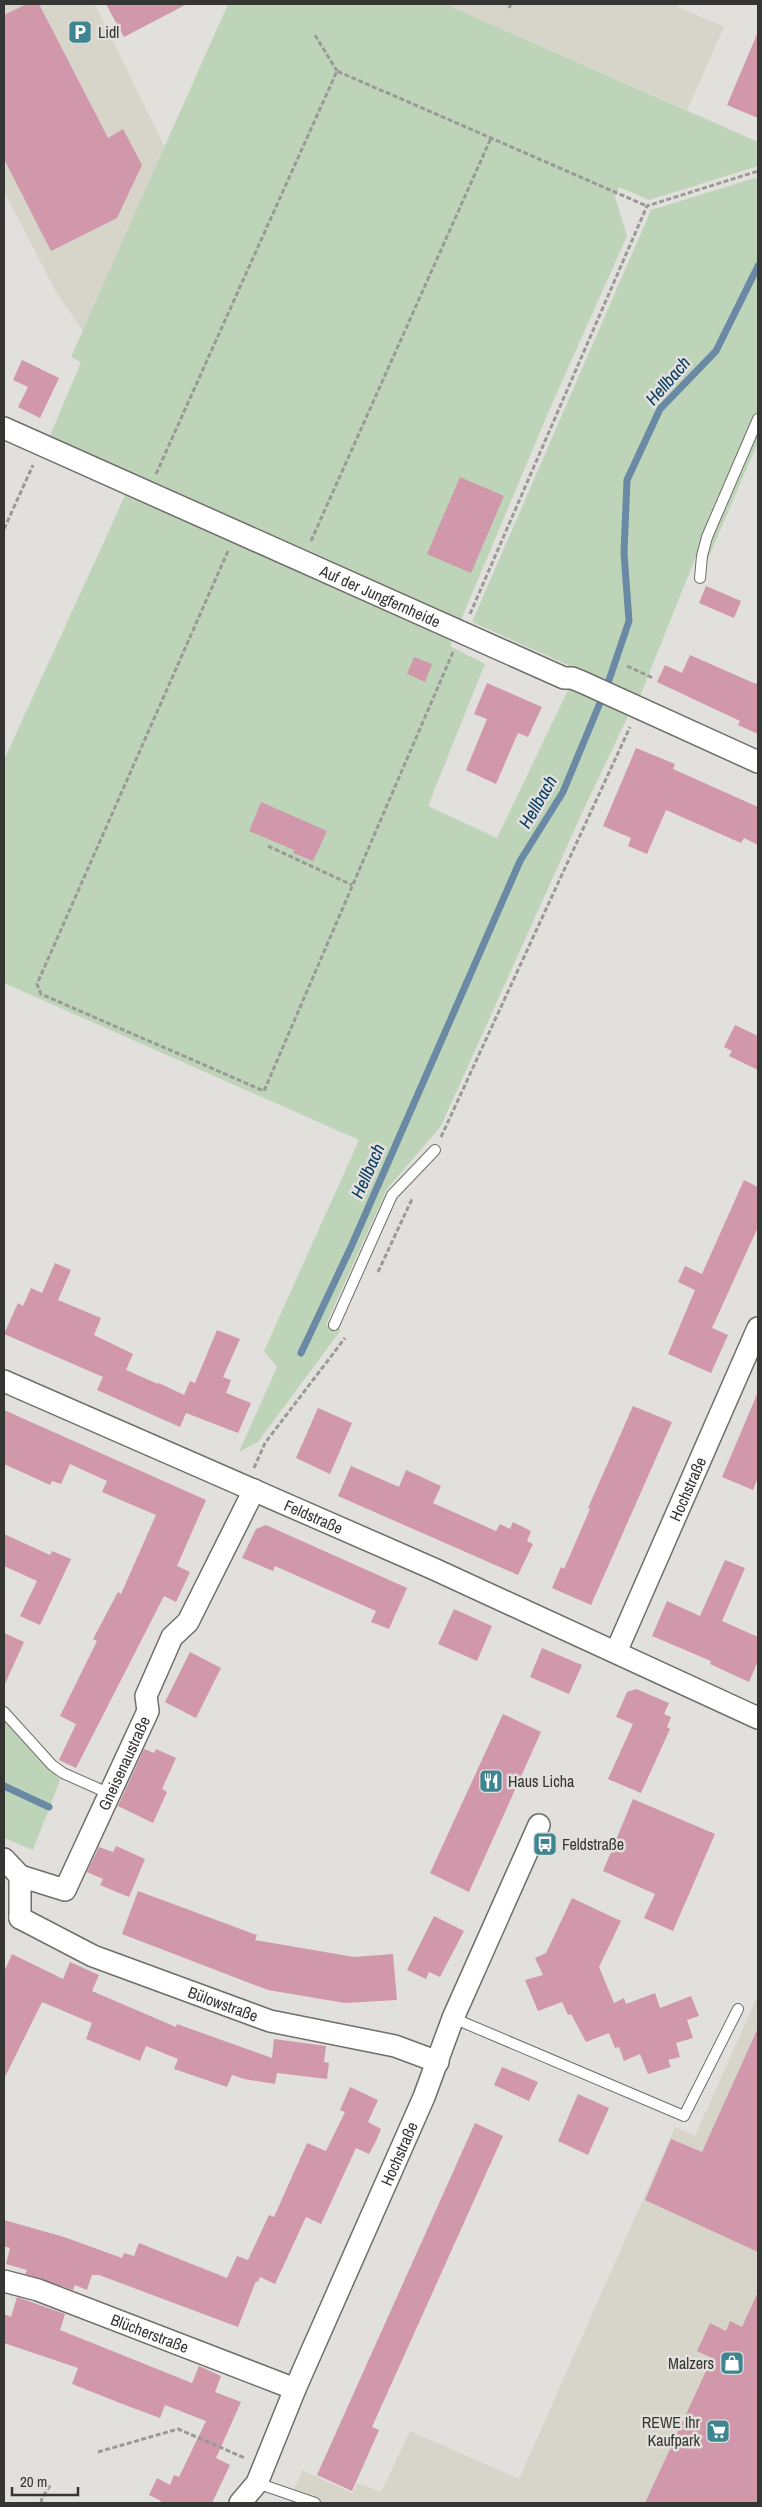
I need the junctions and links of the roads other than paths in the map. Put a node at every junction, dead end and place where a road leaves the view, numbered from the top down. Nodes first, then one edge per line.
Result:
1 (758, 420) edge
2 (4, 428) edge
3 (700, 578) dead end
4 (758, 762) edge
5 (435, 1150) road end
6 (334, 1325) dead end
7 (758, 1328) edge
8 (4, 1381) edge
9 (250, 1488) junction
10 (616, 1652) junction
11 (4, 1712) edge
12 (758, 1718) edge
13 (108, 1793) junction
14 (539, 1825) dead end
15 (4, 1859) edge
16 (20, 1876) junction
17 (12, 1920) edge
18 (738, 2009) dead end
19 (453, 2018) junction
20 (438, 2062) junction
21 (4, 2281) edge
22 (295, 2389) junction
23 (259, 2484) edge
24 (240, 2503) edge
25 (315, 2503) edge

1 - 3 lane
2 - 4 street, Auf der Jungfernheide
5 - 6 lane
7 - 10 street, Hochstraße
8 - 9 street, Feldstraße
9 - 10 street, Feldstraße
9 - 13 street, Gneisenaustraße
10 - 12 street, Feldstraße
11 - 13 lane
13 - 16 street, Gneisenaustraße
14 - 19 street, Hochstraße
15 - 16 street, Gneisenaustraße
16 - 17 street
17 - 20 street, Bülowstraße
18 - 19 lane
19 - 20 street, Hochstraße
20 - 22 street, Hochstraße
21 - 22 street, Blücherstraße
22 - 23 street, Hochstraße
23 - 24 street, Hochstraße
23 - 25 lane

